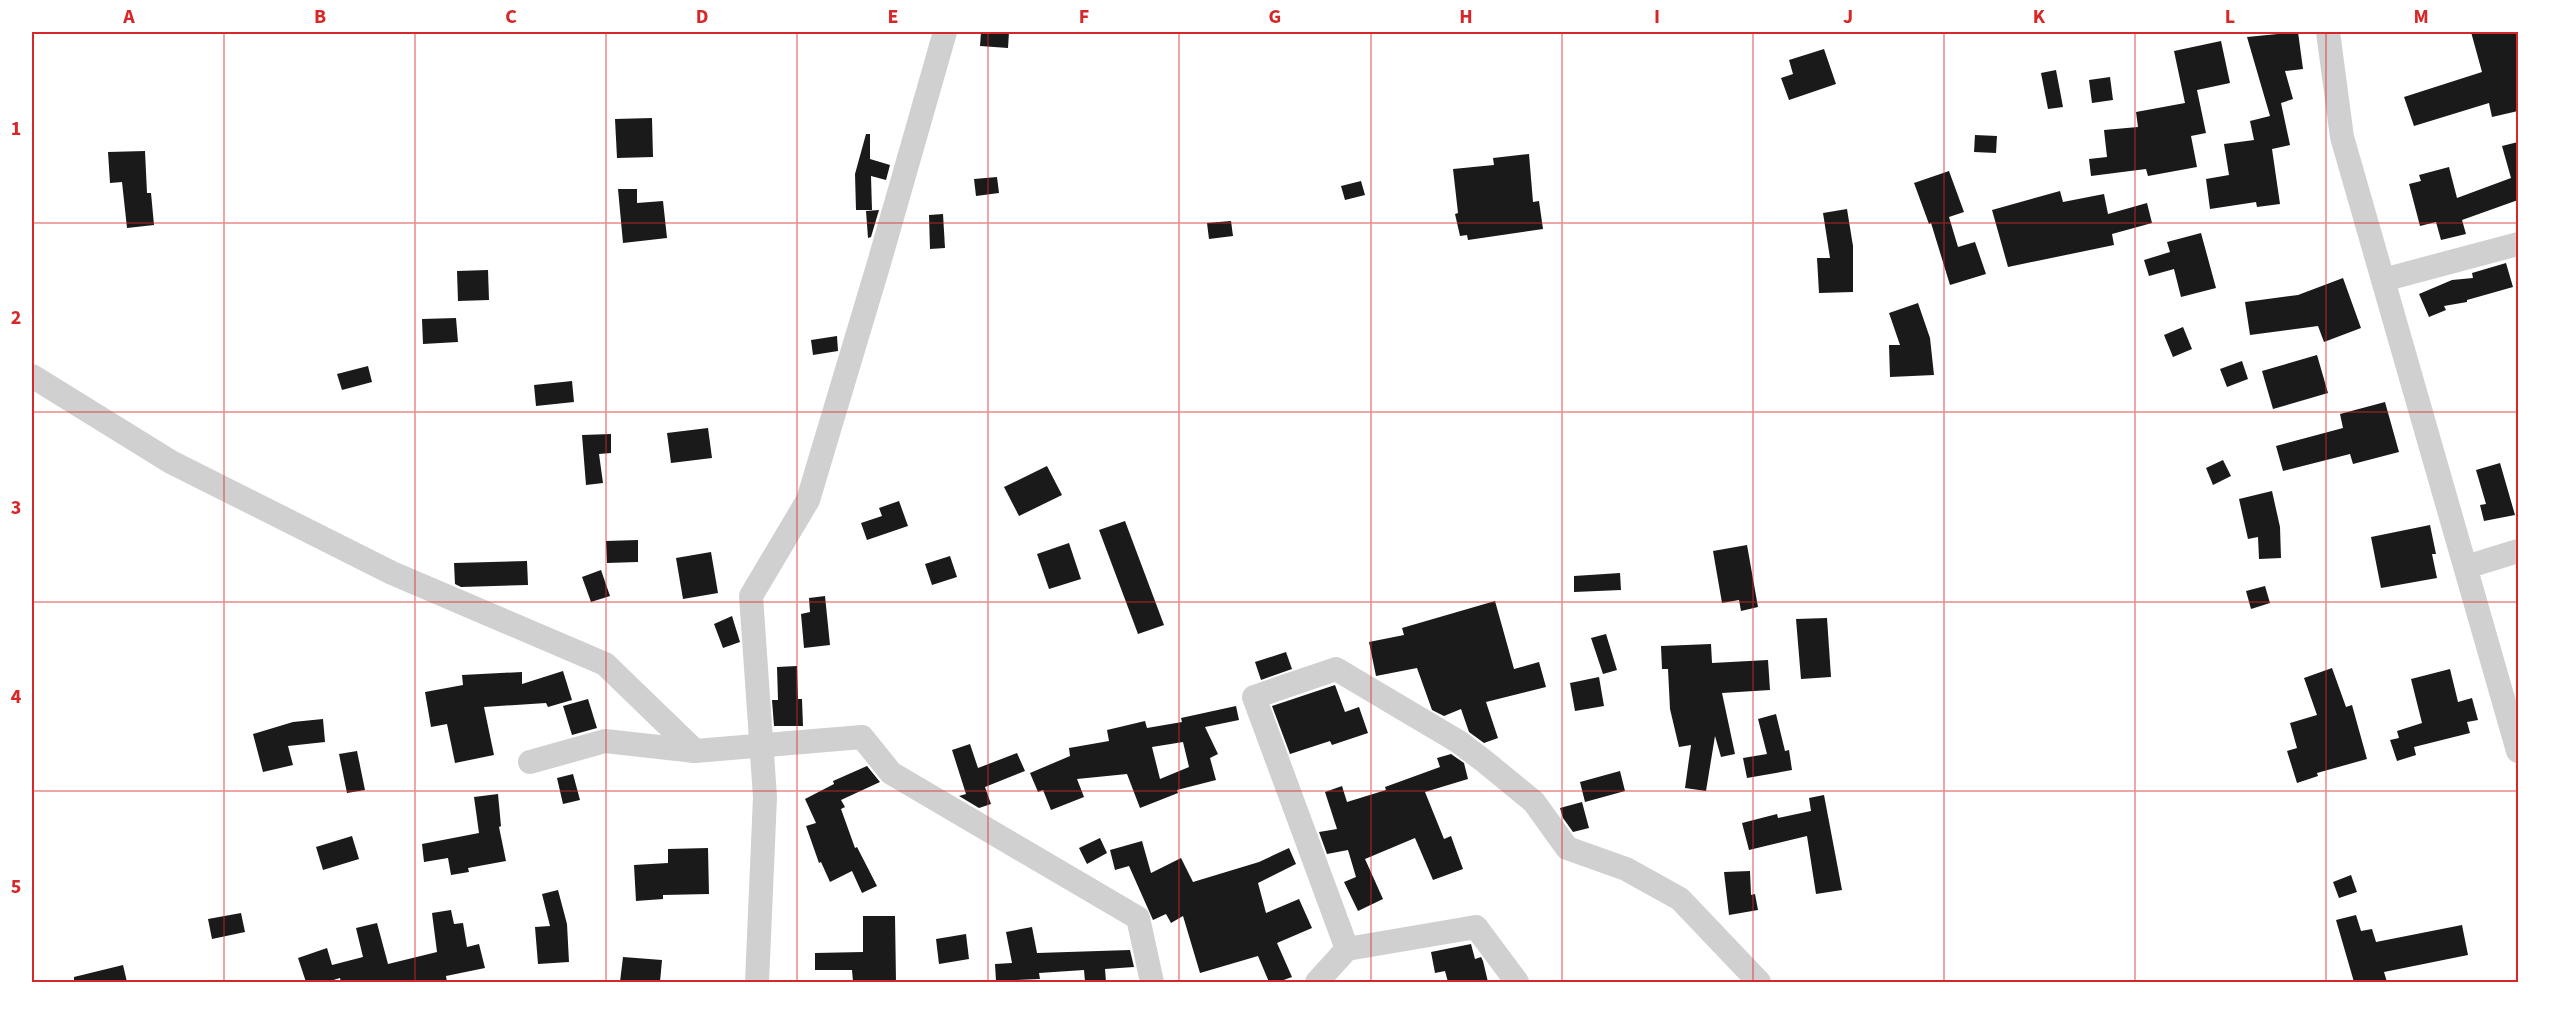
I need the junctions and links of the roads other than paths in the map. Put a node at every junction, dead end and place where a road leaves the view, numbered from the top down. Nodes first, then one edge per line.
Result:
1 (945, 32) edge
2 (2328, 32) edge
3 (2518, 244) edge
4 (2383, 280) junction
5 (32, 376) edge
6 (2518, 551) edge
7 (2466, 567) junction
8 (761, 745) junction
9 (695, 751) junction
10 (2518, 751) edge
11 (530, 762) dead end
12 (1347, 949) junction
13 (757, 982) edge
14 (1152, 982) edge
15 (1317, 982) edge
16 (1517, 982) edge
17 (1759, 982) edge

1 - 8 street
2 - 4 street
3 - 4 street
4 - 7 street
5 - 9 street
6 - 7 street
7 - 10 street
8 - 9 street
8 - 13 street
8 - 14 street
9 - 11 street
12 - 15 street
12 - 16 street
12 - 17 street

